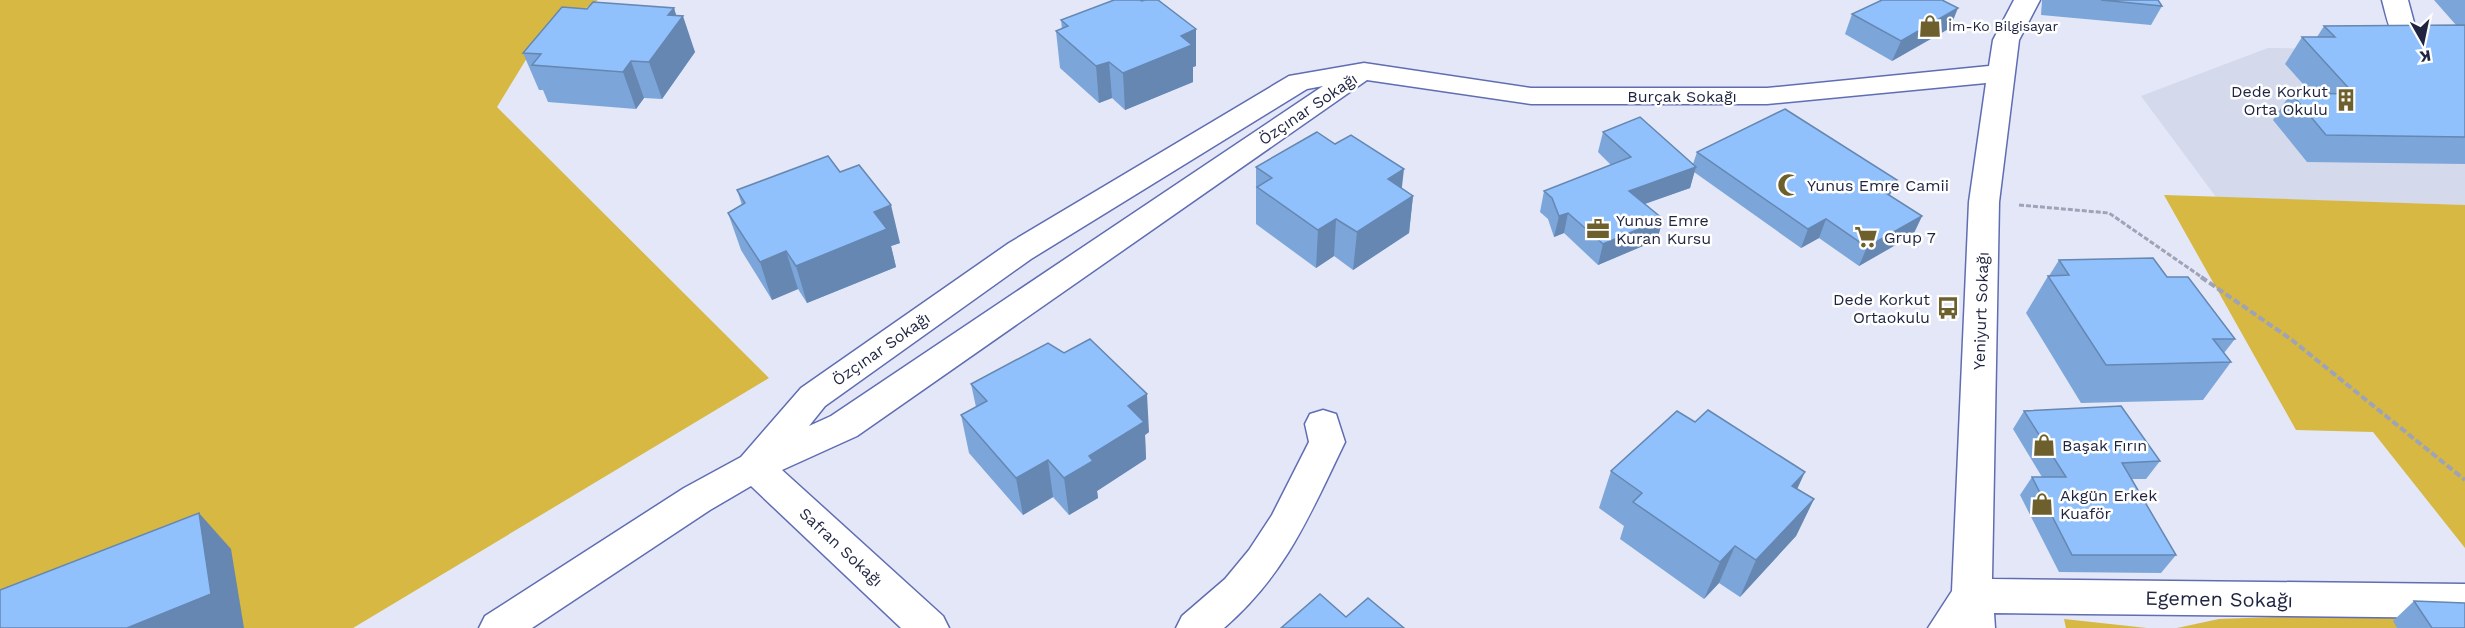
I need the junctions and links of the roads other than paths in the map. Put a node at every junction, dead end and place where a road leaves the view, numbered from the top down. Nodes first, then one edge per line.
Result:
1 (2027, 0) edge
2 (2395, 0) edge
3 (2414, 45) edge
4 (1364, 71) junction
5 (2001, 73) junction
6 (1323, 424) dead end
7 (754, 467) junction
8 (2465, 601) edge
9 (1974, 612) edge
10 (499, 628) edge
11 (929, 628) edge
12 (1196, 628) edge
13 (1948, 628) edge

1 - 5 street, Yeniyurt Sokağı
2 - 3 street
4 - 5 street, Burçak Sokağı
4 - 7 street, Özçınar Sokağı
4 - 7 street, Özçınar Sokağı
5 - 9 street, Yeniyurt Sokağı
6 - 12 street
7 - 10 street, Özçınar Sokağı
7 - 11 street, Safran Sokağı
8 - 9 street, Egemen Sokağı
9 - 13 street

